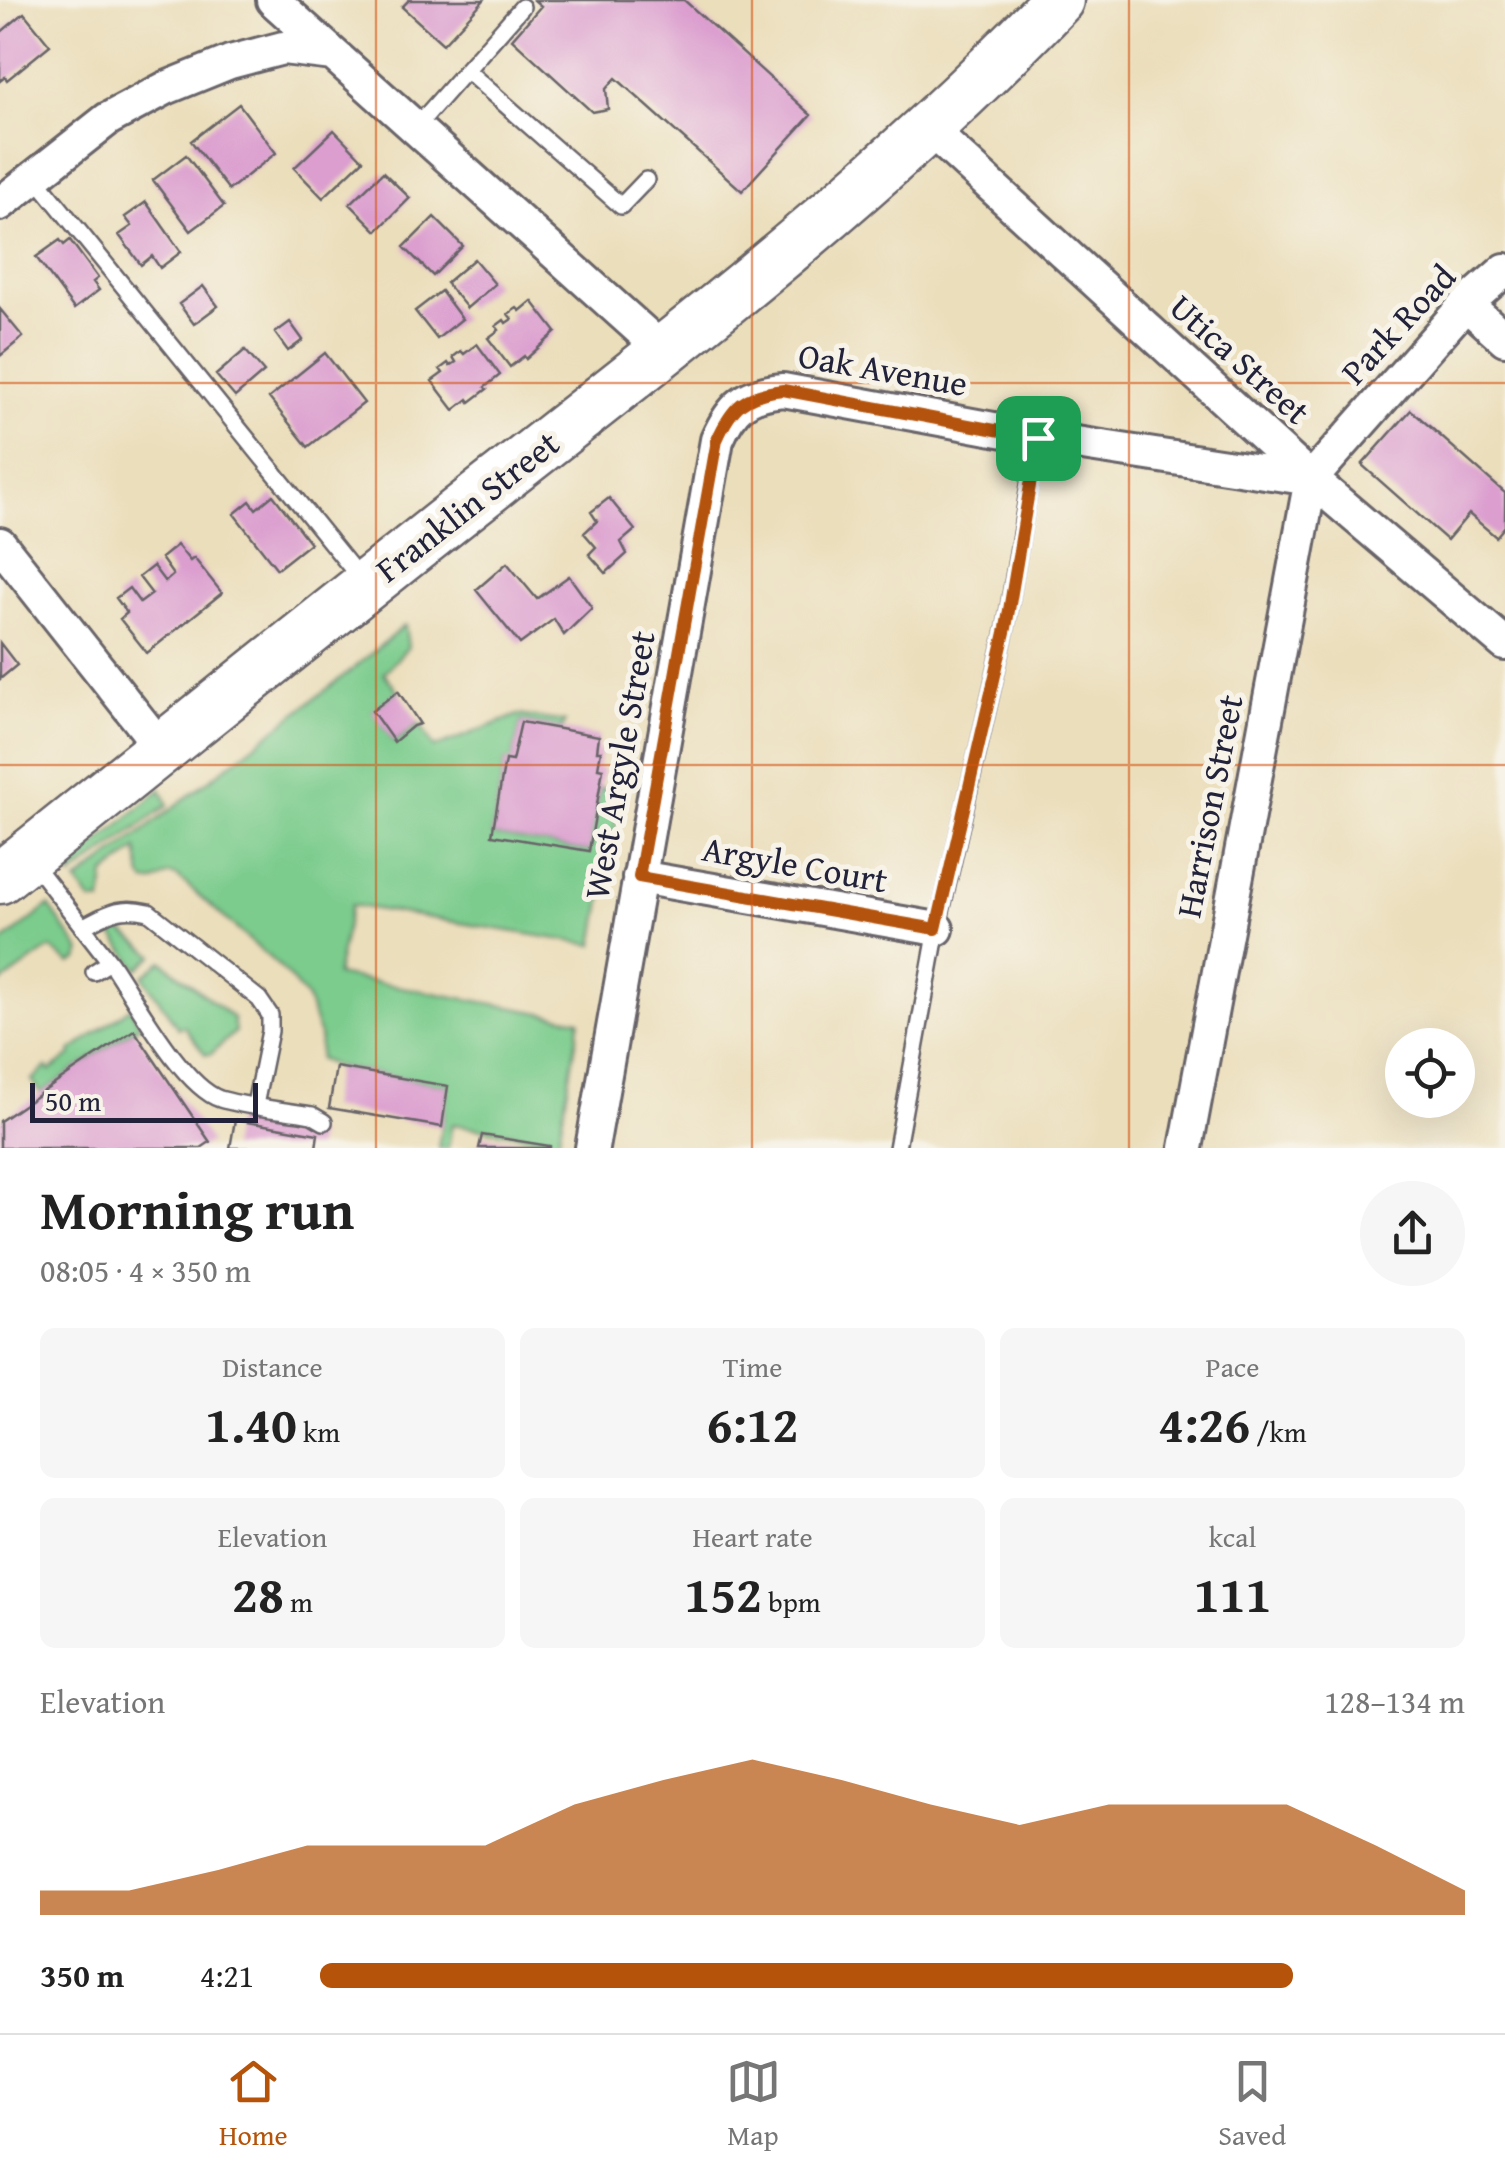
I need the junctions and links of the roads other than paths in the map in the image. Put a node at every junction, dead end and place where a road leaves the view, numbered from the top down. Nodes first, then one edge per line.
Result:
1 (1058, 0) edge
2 (285, 4) edge
3 (522, 8) dead end
4 (333, 54) junction
5 (467, 71) junction
6 (926, 127) junction
7 (415, 128) junction
8 (34, 177) junction
9 (646, 180) dead end
10 (0, 204) edge
11 (1505, 270) edge
12 (1466, 304) junction
13 (1505, 339) edge
14 (664, 351) junction
15 (740, 402) joint
16 (1038, 438) junction
17 (1311, 479) junction
18 (0, 544) edge
19 (366, 585) junction
20 (1505, 644) edge
21 (162, 749) junction
22 (14, 867) edge
23 (639, 877) junction
24 (82, 927) junction
25 (936, 929) junction
26 (110, 962) junction
27 (94, 972) dead end
28 (255, 1105) junction
29 (324, 1122) dead end
30 (592, 1148) edge
31 (897, 1148) edge
32 (1186, 1148) edge

1 - 6 main road, Franklin Street
2 - 4 street
3 - 5 lane
4 - 7 street
4 - 8 street
5 - 7 lane
5 - 9 lane
6 - 14 main road, Franklin Street
6 - 17 street, Utica Street
7 - 14 street
8 - 10 street
8 - 19 lane
11 - 12 street, Park Road
12 - 13 street
12 - 17 street, Park Road
14 - 19 main road, Franklin Street
15 - 16 street, Oak Avenue
15 - 23 street, West Argyle Street
16 - 17 street, Oak Avenue
16 - 25 lane
17 - 20 street, Utica Street
17 - 32 street, Harrison Street
18 - 21 street
19 - 21 main road, Franklin Street
21 - 22 main road, Franklin Street
22 - 24 lane
23 - 25 street, Argyle Court
23 - 30 street, West Argyle Street
24 - 26 lane
24 - 28 lane
25 - 31 lane
26 - 27 lane
26 - 28 lane
28 - 29 lane

